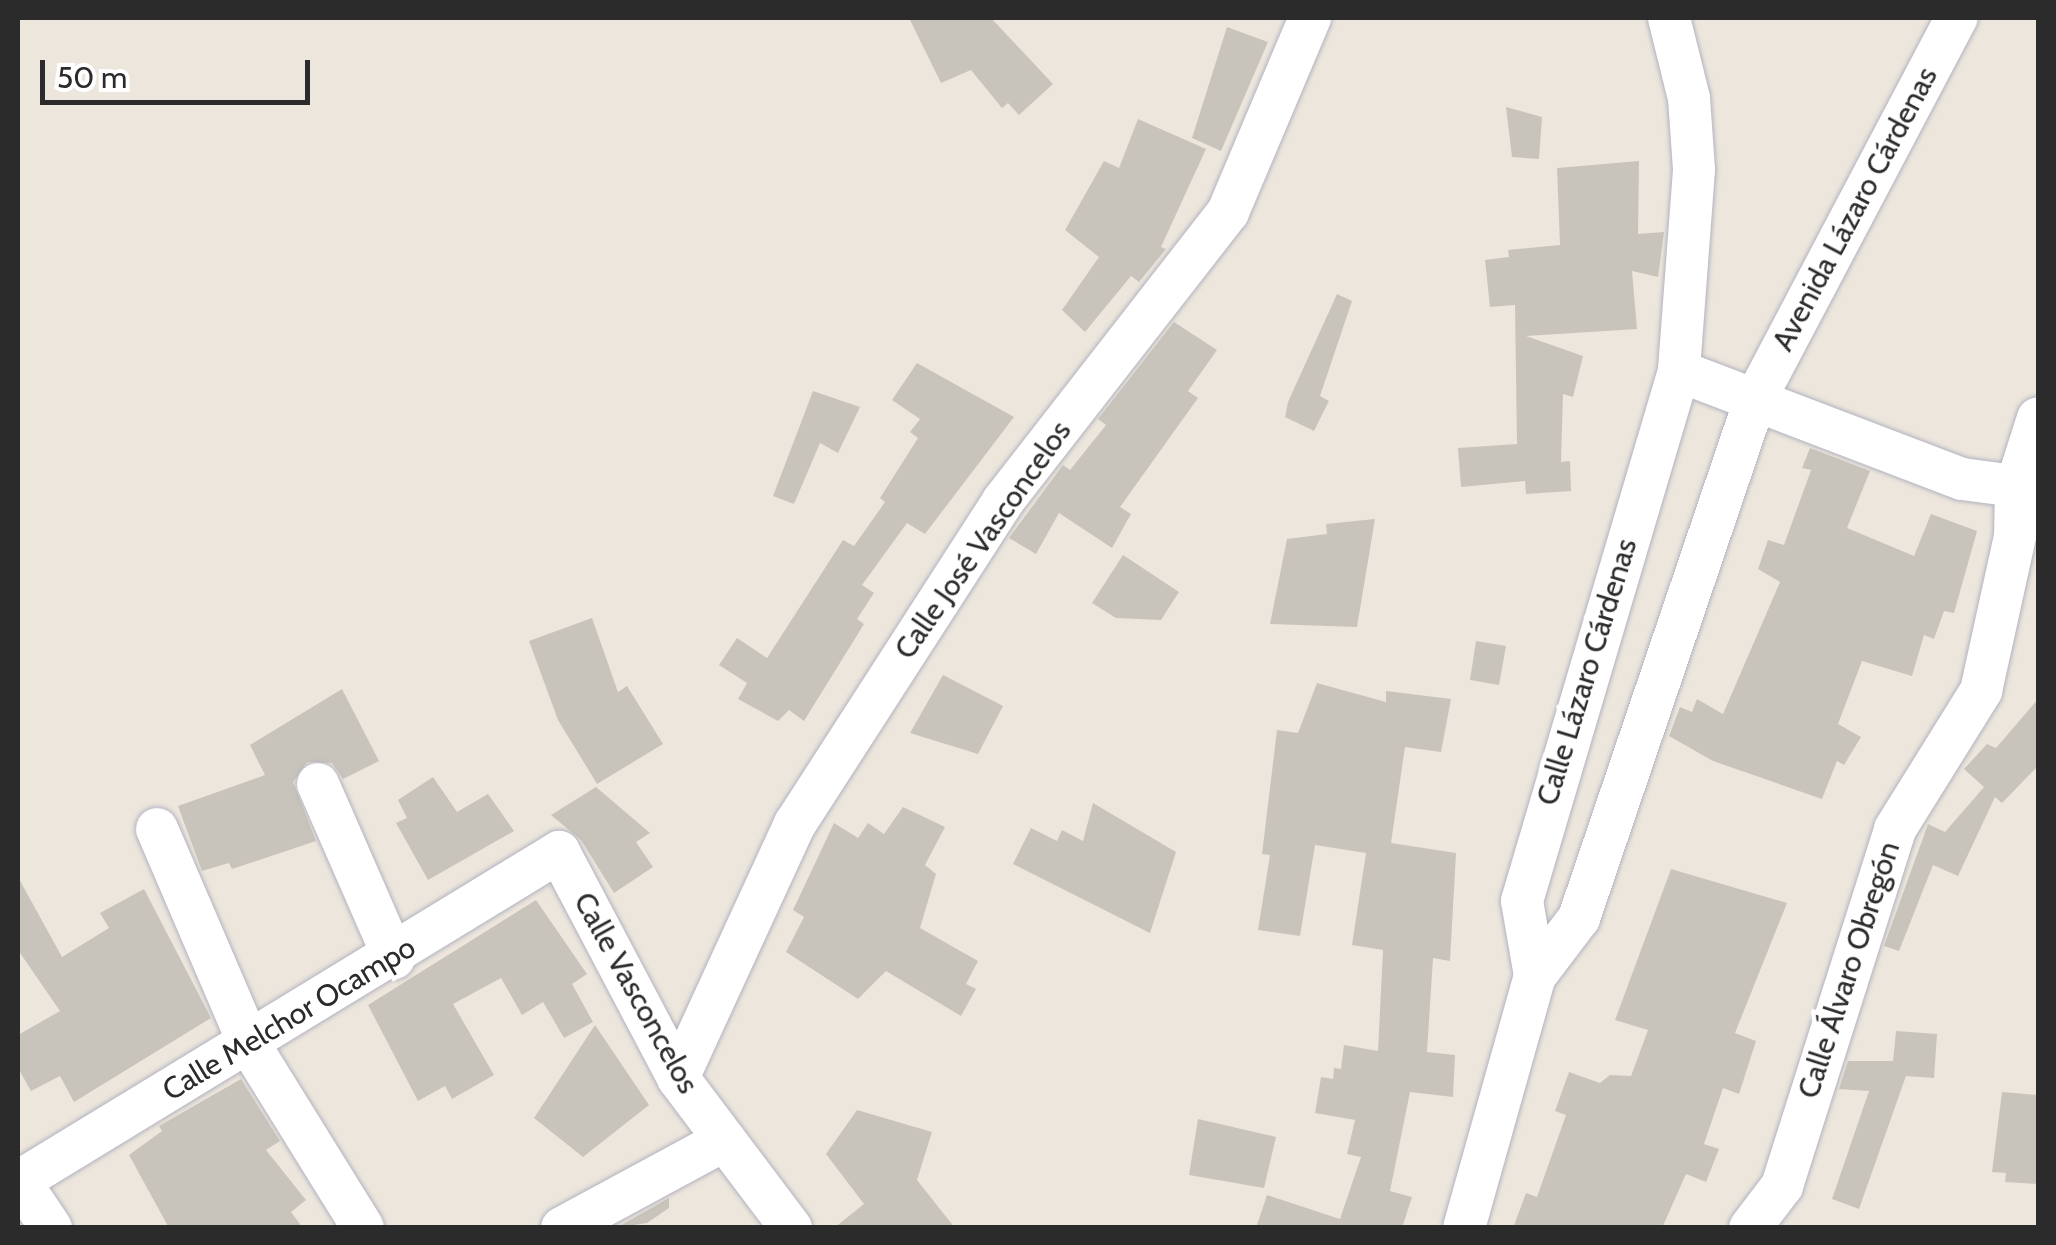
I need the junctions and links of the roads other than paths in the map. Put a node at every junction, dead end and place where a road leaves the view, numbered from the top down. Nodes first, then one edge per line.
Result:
1 (1310, 18) edge
2 (1669, 18) edge
3 (1956, 18) edge
4 (1679, 371) junction
5 (1755, 400) junction
6 (2038, 418) edge
7 (2027, 488) edge
8 (318, 784) dead end
9 (157, 829) dead end
10 (559, 852) joint
11 (394, 958) junction
12 (1535, 976) junction
13 (249, 1044) junction
14 (678, 1078) junction
15 (725, 1140) junction
16 (18, 1181) edge
17 (51, 1228) edge
18 (363, 1228) edge
19 (562, 1228) edge
20 (791, 1228) edge
21 (1464, 1228) edge
22 (1750, 1228) edge

1 - 14 street, Calle José Vasconcelos
2 - 4 street
3 - 5 street, Avenida Lázaro Cárdenas
4 - 5 street
4 - 12 street, Calle Lázaro Cárdenas
5 - 7 street
5 - 12 street, Calle Lázaro Cárdenas
6 - 7 street, Calle Álvaro Obregón
7 - 22 street, Calle Álvaro Obregón
8 - 11 street
9 - 13 street
10 - 11 street, Calle Melchor Ocampo
10 - 14 street, Calle Vasconcelos
11 - 13 street, Calle Melchor Ocampo
12 - 21 street, Calle Lázaro Cárdenas
13 - 16 street, Calle Melchor Ocampo
13 - 18 street
14 - 15 street, Calle Vasconcelos
15 - 19 street
15 - 20 street, Calle Vasconcelos
16 - 17 street

